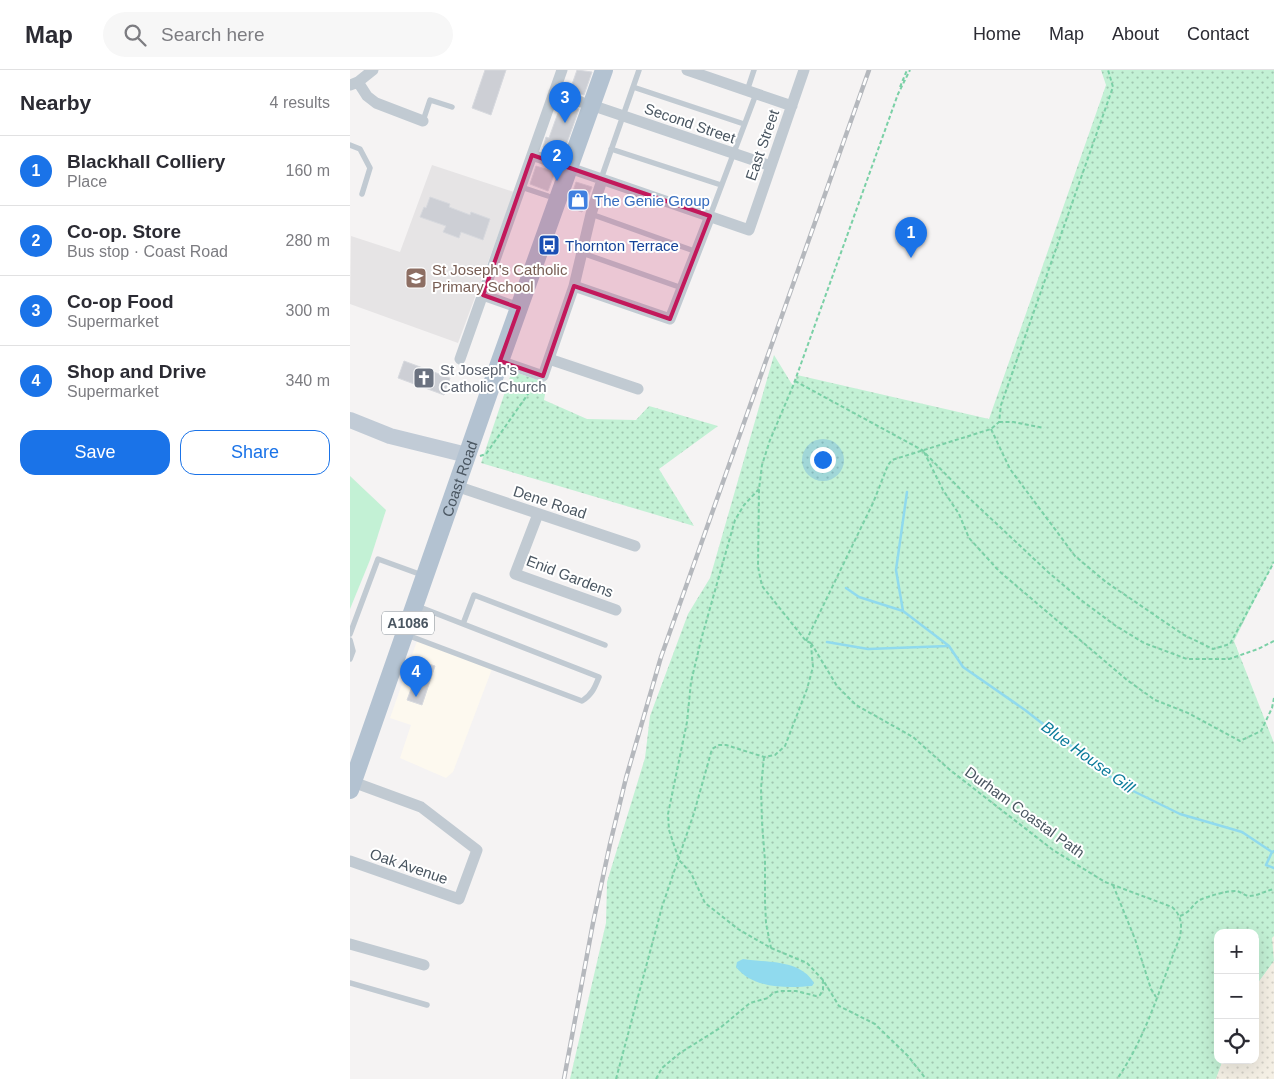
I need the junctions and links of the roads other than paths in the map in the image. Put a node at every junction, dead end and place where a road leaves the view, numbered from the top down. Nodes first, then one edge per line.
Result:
1 (372, 70) edge
2 (562, 70) edge
3 (604, 70) edge
4 (639, 70) edge
5 (687, 70) edge
6 (754, 70) edge
7 (804, 70) edge
8 (354, 83) edge
9 (633, 87) junction
10 (554, 92) junction
11 (751, 92) junction
12 (581, 102) dead end
13 (792, 106) junction
14 (452, 107) dead end
15 (600, 108) dead end
16 (623, 116) junction
17 (423, 121) joint
18 (744, 124) junction
19 (350, 145) edge
20 (611, 149) junction
21 (733, 154) junction
22 (532, 155) junction
23 (771, 166) junction
24 (570, 168) junction
25 (601, 179) junction
26 (722, 185) junction
27 (521, 187) junction
28 (362, 194) dead end
29 (548, 196) dead end
30 (591, 214) junction
31 (710, 216) junction
32 (697, 252) junction
33 (582, 253) junction
34 (574, 286) junction
35 (682, 288) junction
36 (483, 295) junction
37 (519, 308) junction
38 (460, 359) dead end
39 (549, 359) junction
40 (500, 361) junction
41 (638, 389) dead end
42 (350, 420) edge
43 (467, 455) junction
44 (456, 486) junction
45 (538, 514) junction
46 (635, 546) dead end
47 (425, 576) junction
48 (414, 605) junction
49 (616, 610) dead end
50 (463, 624) junction
51 (350, 634) edge
52 (404, 634) junction
53 (350, 643) edge
54 (605, 645) dead end
55 (350, 658) edge
56 (352, 786) edge
57 (350, 861) edge
58 (350, 944) edge
59 (424, 965) dead end
60 (350, 984) edge
61 (427, 1005) dead end

1 - 8 street
2 - 10 street
3 - 24 main road, A1086
4 - 9 lane
5 - 11 street
6 - 11 lane
7 - 13 street, East Street
8 - 17 street
9 - 16 lane
9 - 18 lane
10 - 12 street
10 - 22 street
11 - 13 street
11 - 18 lane
13 - 23 street, East Street
14 - 17 lane
15 - 16 street, Second Street
16 - 20 lane
16 - 21 street, Second Street
18 - 21 lane
19 - 28 lane
20 - 25 lane
20 - 26 lane
21 - 23 street, Second Street
21 - 26 lane
22 - 24 street
22 - 27 street
23 - 31 street, East Street
24 - 25 street
24 - 37 main road, Coast Road / A1086
25 - 30 street
25 - 31 street
26 - 31 lane
27 - 29 lane
27 - 36 street
30 - 32 lane
30 - 33 street
31 - 32 street
32 - 35 street
33 - 34 street
33 - 35 lane
34 - 35 street
34 - 39 street
36 - 37 street
36 - 38 street
37 - 40 main road, Coast Road / A1086
39 - 40 street
39 - 41 street
40 - 43 main road, Coast Road / A1086
42 - 43 main road
43 - 44 main road, Coast Road / A1086
44 - 45 street, Dene Road
44 - 47 main road, Coast Road / A1086
45 - 46 street, Dene Road
45 - 49 street, Enid Gardens
47 - 48 main road, Coast Road / A1086
47 - 51 lane
48 - 50 lane
48 - 52 main road, Coast Road / A1086
50 - 52 lane
50 - 54 lane
52 - 56 main road, Coast Road / A1086
53 - 55 lane
56 - 57 street, Oak Avenue
58 - 59 street
60 - 61 lane

